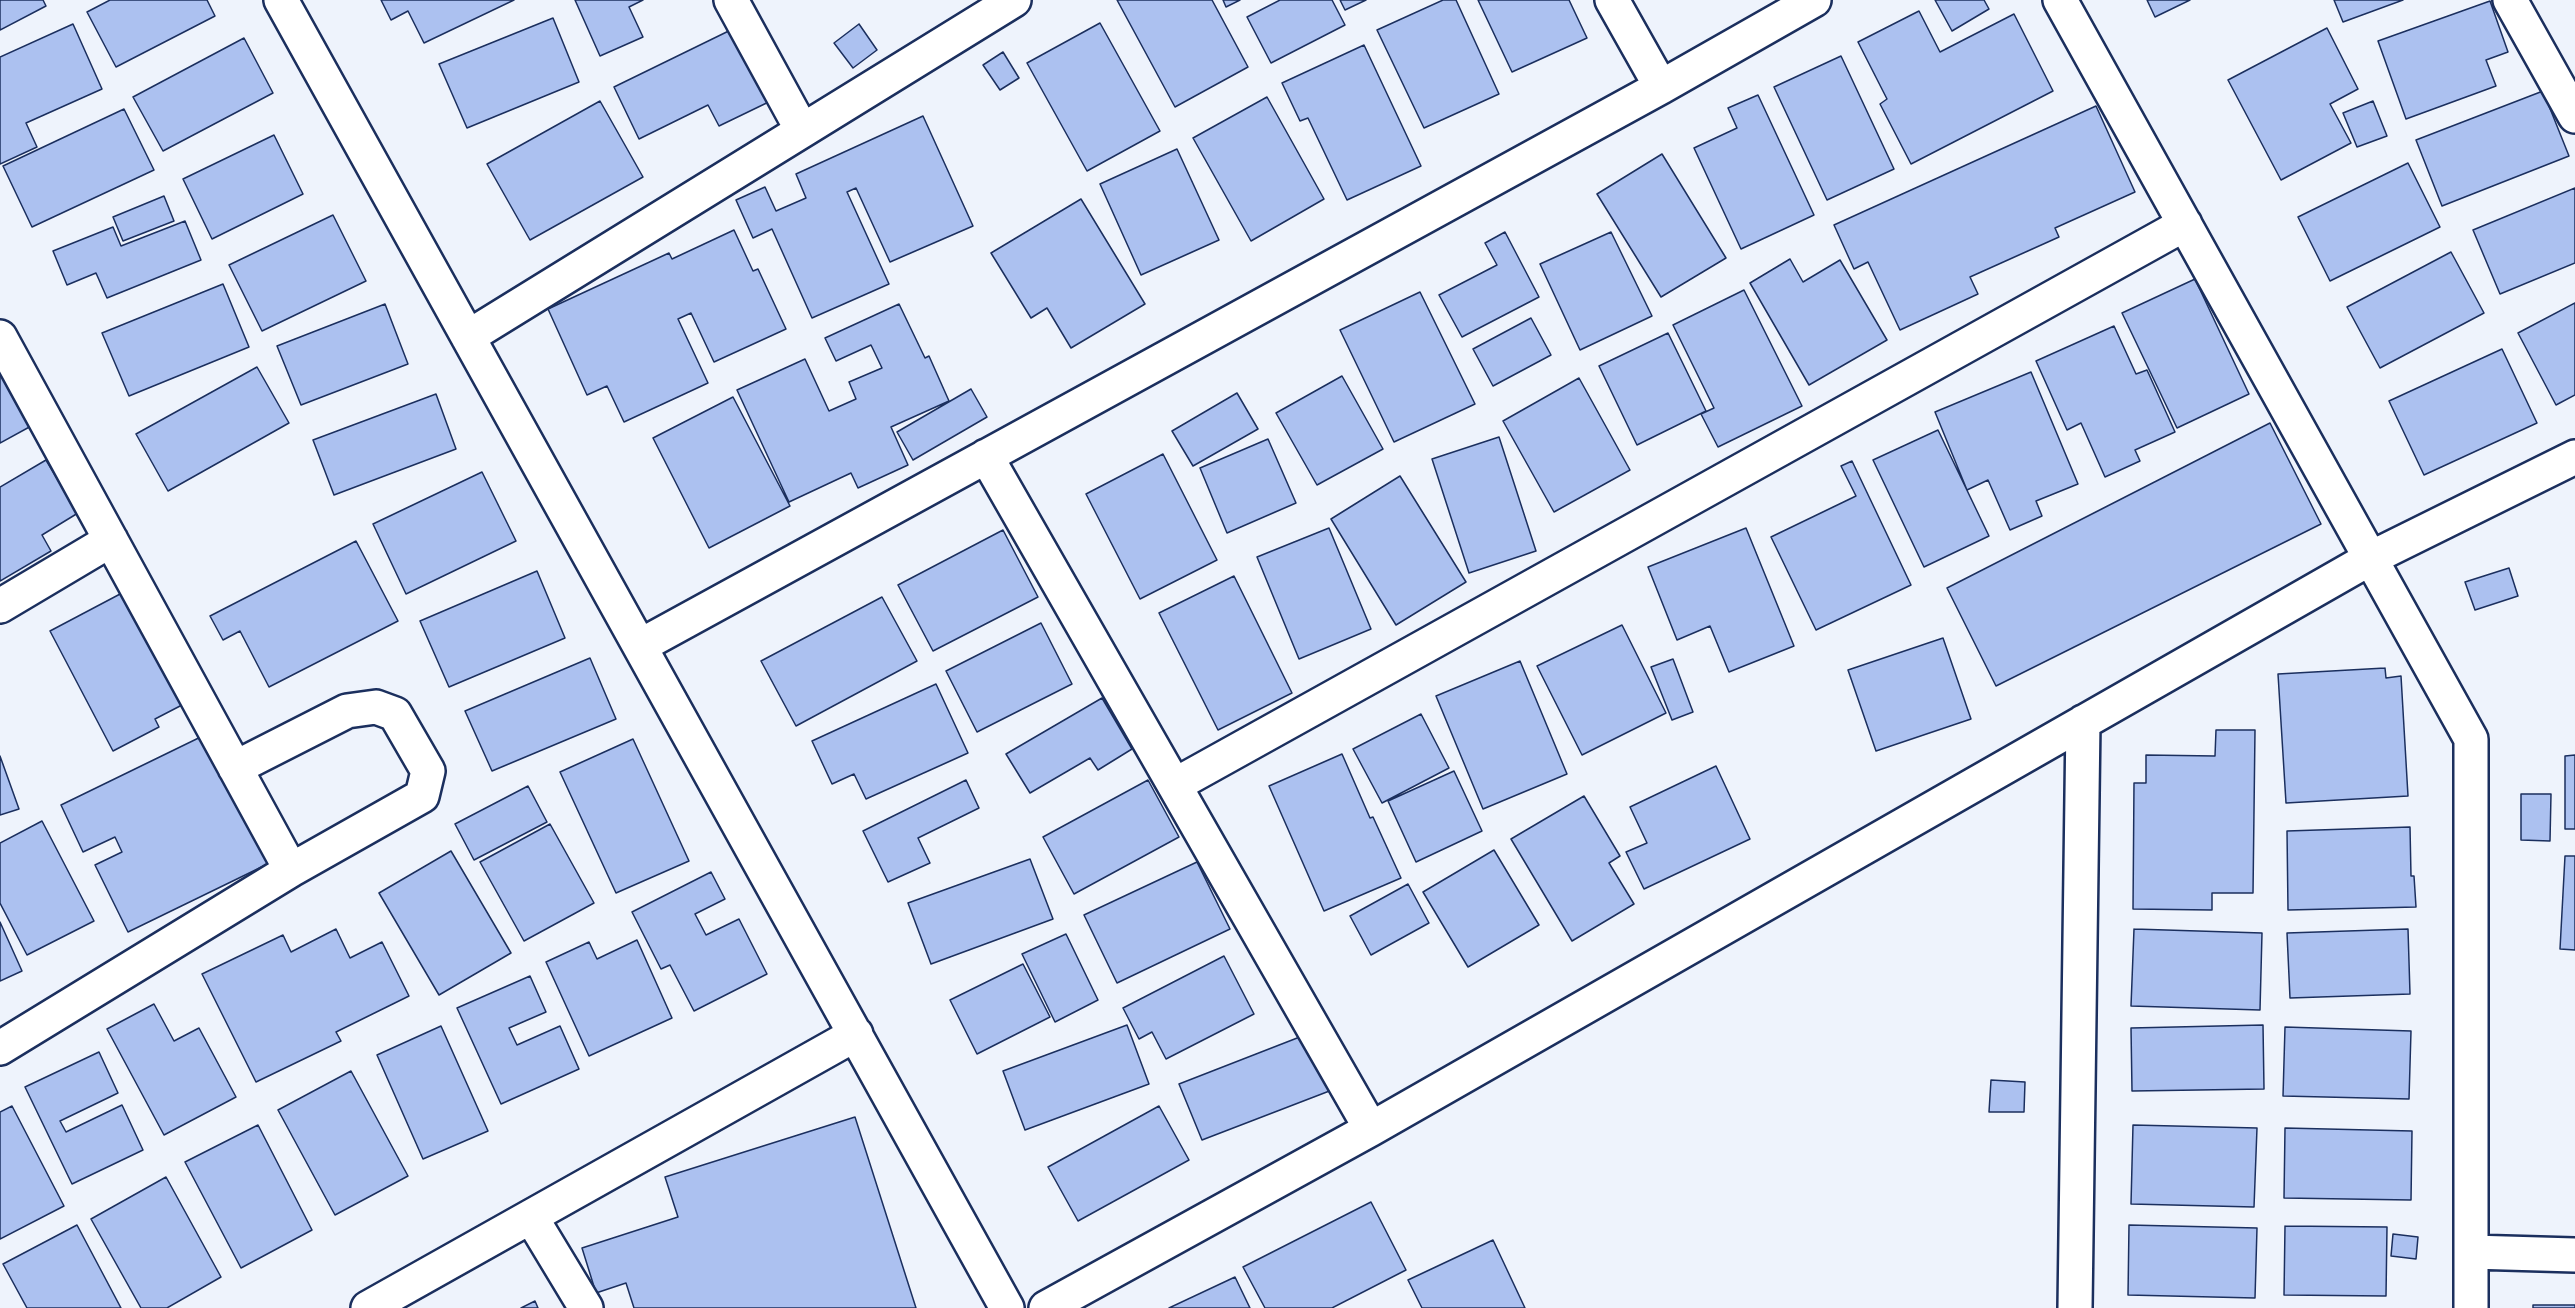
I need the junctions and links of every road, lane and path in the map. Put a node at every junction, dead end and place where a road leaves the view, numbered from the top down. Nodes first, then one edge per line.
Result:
1 (281, 0) edge
2 (731, 0) edge
3 (1014, 0) edge
4 (1612, 0) edge
5 (1815, 0) edge
6 (2060, 0) edge
7 (2510, 0) edge
8 (1661, 87) junction
9 (2575, 116) edge
10 (802, 130) junction
11 (2185, 224) junction
12 (0, 337) edge
13 (468, 337) junction
14 (986, 456) junction
15 (2575, 457) edge
16 (111, 540) junction
17 (2371, 558) junction
18 (0, 606) edge
19 (640, 646) junction
20 (2083, 722) junction
21 (235, 768) junction
22 (1174, 785) junction
23 (291, 870) junction
24 (856, 1034) junction
25 (0, 1048) edge
26 (1371, 1129) junction
27 (531, 1217) junction
28 (2471, 1252) junction
29 (2575, 1255) edge
30 (369, 1308) edge
31 (586, 1308) edge
32 (1007, 1308) edge
33 (1046, 1308) edge
34 (2074, 1308) edge
35 (2471, 1308) edge

1 - 13 street
2 - 10 street
3 - 10 street
4 - 8 street
5 - 8 street
6 - 11 street
7 - 9 street
8 - 14 street
10 - 13 street
11 - 17 street
11 - 22 street
12 - 16 street
13 - 19 street
14 - 19 street
14 - 22 street
15 - 17 street
16 - 18 street
16 - 21 street
17 - 20 street
17 - 28 street
19 - 24 street
20 - 26 street
20 - 34 street
21 - 23 street
21 - 23 street
22 - 26 street
23 - 25 street
24 - 27 street
24 - 32 street
26 - 33 street
27 - 30 street
27 - 31 street
28 - 29 street
28 - 35 street

